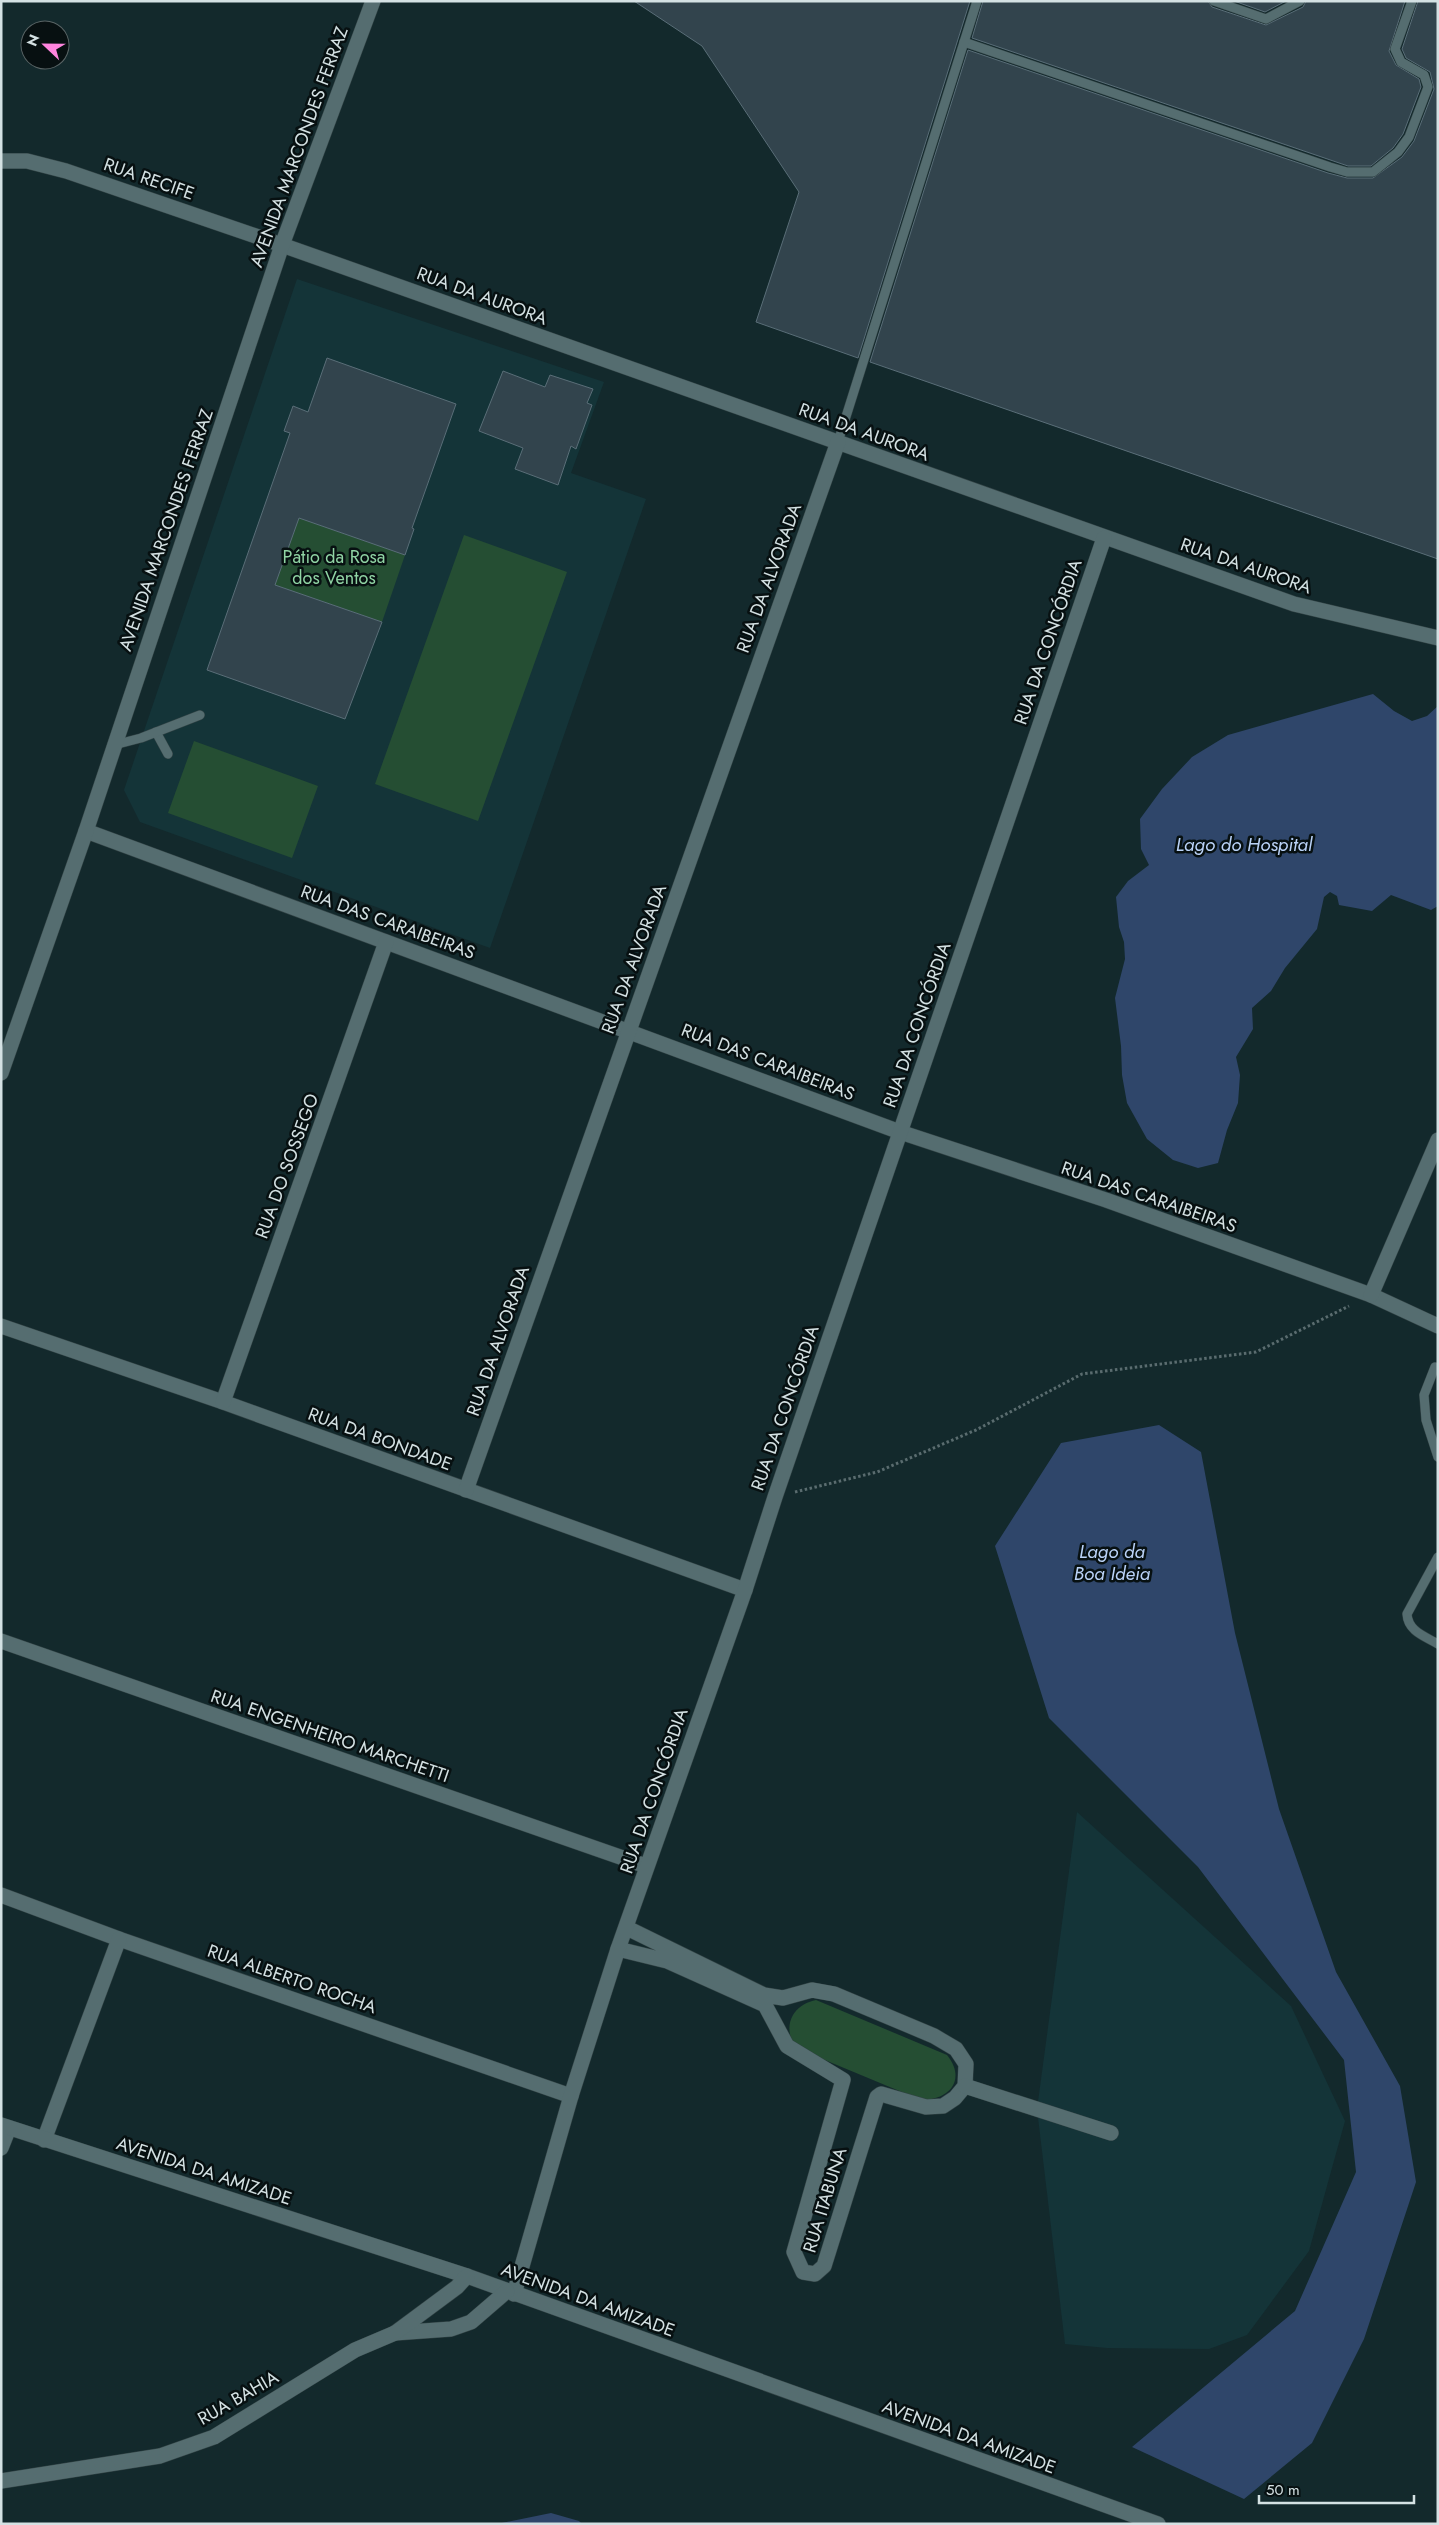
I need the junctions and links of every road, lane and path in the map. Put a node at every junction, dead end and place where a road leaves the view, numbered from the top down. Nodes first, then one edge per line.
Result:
1 (373, 1) edge
2 (978, 1) edge
3 (1214, 1) edge
4 (1300, 1) edge
5 (1412, 1) edge
6 (964, 42) junction
7 (1, 161) edge
8 (282, 245) junction
9 (838, 442) junction
10 (1104, 538) junction
11 (1436, 637) edge
12 (200, 716) dead end
13 (156, 732) junction
14 (114, 745) junction
15 (168, 754) dead end
16 (86, 831) junction
17 (386, 942) junction
18 (628, 1030) junction
19 (1, 1074) edge
20 (900, 1132) junction
21 (1438, 1140) edge
22 (1371, 1295) junction
23 (1, 1326) edge
24 (1438, 1326) edge
25 (1434, 1367) dead end
26 (223, 1402) junction
27 (1438, 1457) edge
28 (466, 1490) junction
29 (775, 1497) junction
30 (1438, 1557) edge
31 (745, 1590) junction
32 (1, 1642) edge
33 (1438, 1644) edge
34 (646, 1866) junction
35 (1, 1895) edge
36 (626, 1928) junction
37 (119, 1939) junction
38 (618, 1949) junction
39 (965, 2086) junction
40 (571, 2096) junction
41 (5, 2127) edge
42 (1111, 2133) dead end
43 (44, 2140) junction
44 (1, 2148) edge
45 (467, 2276) junction
46 (511, 2293) junction
47 (395, 2333) junction
48 (1, 2482) edge
49 (1158, 2524) edge

1 - 8 street, AVENIDA MARCONDES FERRAZ
2 - 6 lane
3 - 4 lane
5 - 6 lane
6 - 9 lane
7 - 8 street, RUA RECIFE
8 - 9 street, RUA DA AURORA
8 - 14 street, AVENIDA MARCONDES FERRAZ
9 - 10 street, RUA DA AURORA
9 - 18 street, RUA DA ALVORADA
10 - 11 street, RUA DA AURORA
10 - 20 street, RUA DA CONCÓRDIA
12 - 13 lane
13 - 14 lane
13 - 15 lane
14 - 16 street, AVENIDA MARCONDES FERRAZ
16 - 17 street, RUA DAS CARAIBEIRAS
16 - 19 street, AVENIDA MARCONDES FERRAZ
17 - 18 street, RUA DAS CARAIBEIRAS
17 - 26 street, RUA DO SOSSEGO
18 - 20 street, RUA DAS CARAIBEIRAS
18 - 28 street, RUA DA ALVORADA
20 - 22 street, RUA DAS CARAIBEIRAS
20 - 29 street, RUA DA CONCÓRDIA
21 - 22 street
22 - 24 street, RUA DAS CARAIBEIRAS
22 - 29 path
23 - 26 street, RUA DA BONDADE
25 - 27 lane
26 - 28 street, RUA DA BONDADE
28 - 31 street, RUA DA BONDADE
29 - 31 street, RUA DA CONCÓRDIA
30 - 33 lane
31 - 34 street, RUA DA CONCÓRDIA
32 - 34 street, RUA ENGENHEIRO MARCHETTI
34 - 36 street, RUA DA CONCÓRDIA
35 - 37 street, RUA ALBERTO ROCHA
36 - 38 street, RUA DA CONCÓRDIA
36 - 39 street
37 - 40 street, RUA ALBERTO ROCHA
37 - 43 street
38 - 39 street, RUA ITABUNA
38 - 40 street, RUA DA CONCÓRDIA
39 - 42 street
40 - 46 street, RUA DA CONCÓRDIA
41 - 43 street, AVENIDA DA AMIZADE
41 - 44 street
43 - 45 street, AVENIDA DA AMIZADE
45 - 46 street, AVENIDA DA AMIZADE
45 - 47 street, RUA BAHIA
46 - 47 street, RUA BAHIA
46 - 49 street, AVENIDA DA AMIZADE
47 - 48 street, RUA BAHIA

